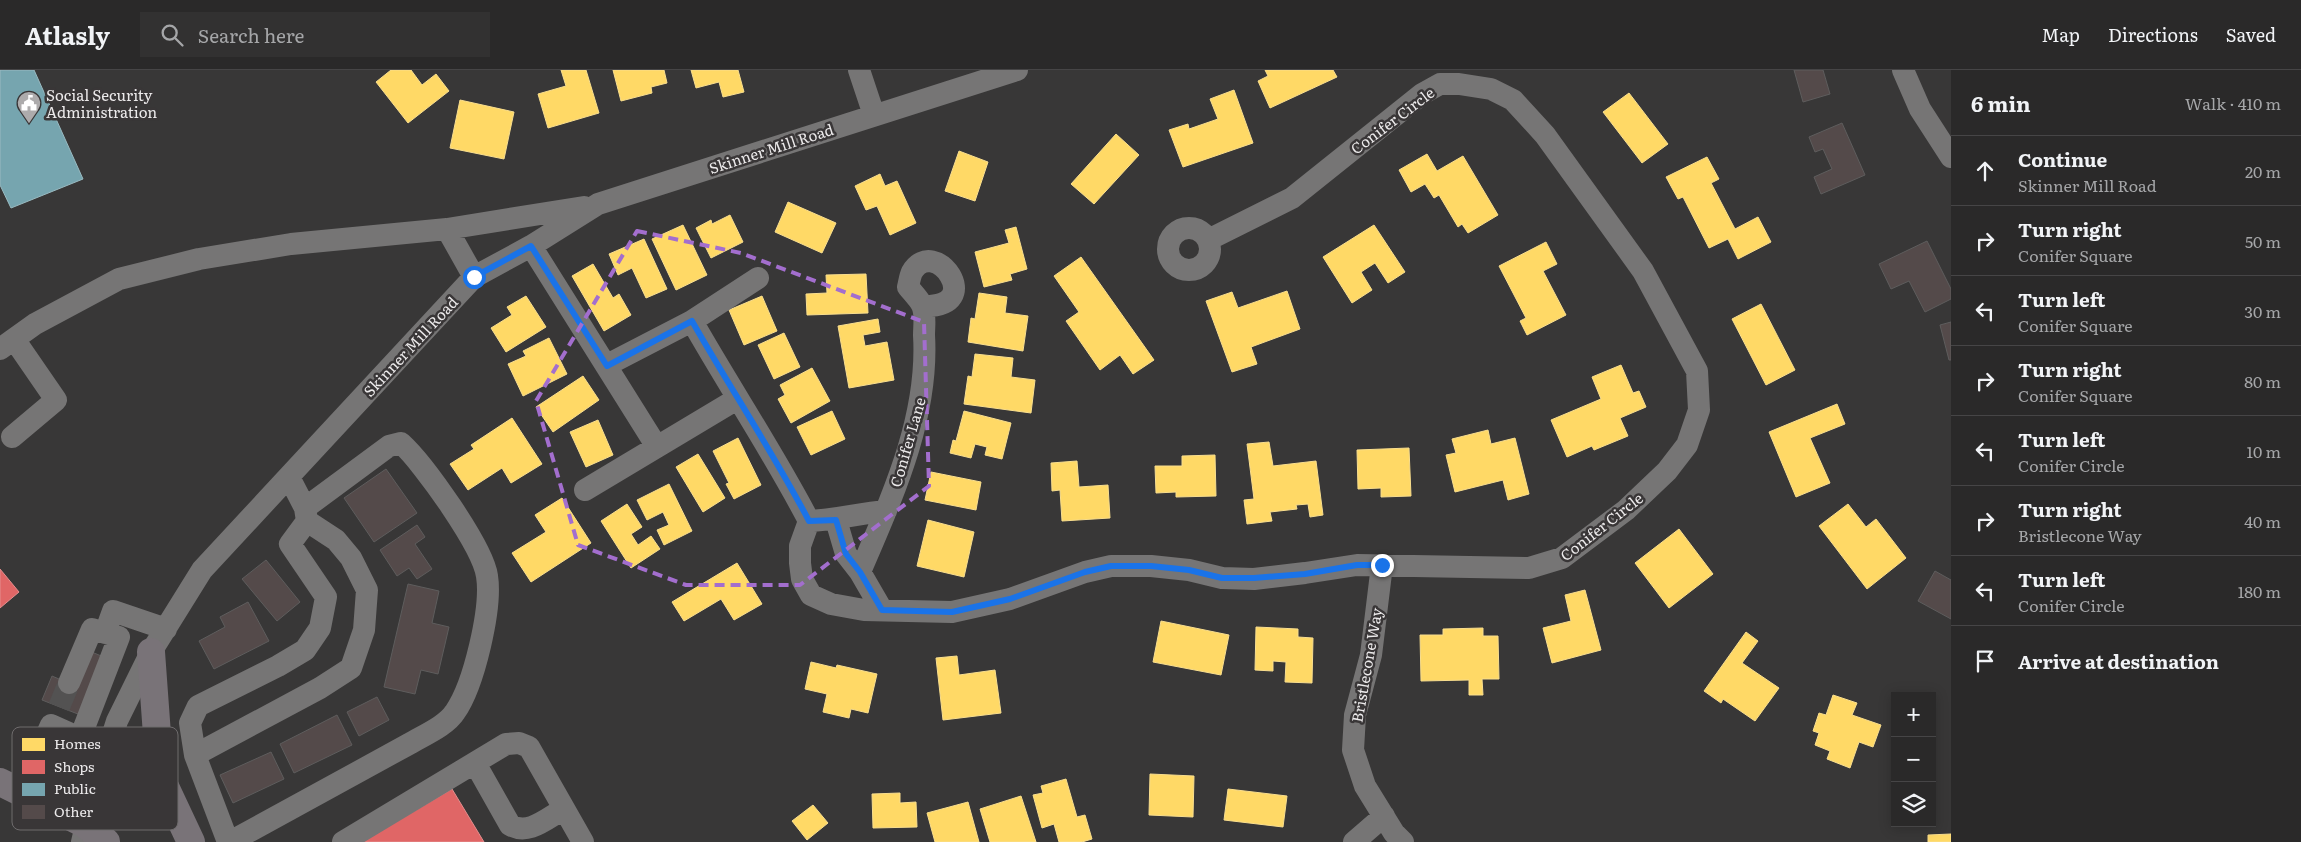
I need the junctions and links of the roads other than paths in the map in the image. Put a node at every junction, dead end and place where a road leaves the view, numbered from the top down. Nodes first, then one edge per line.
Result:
1 (859, 70) edge
2 (1017, 70) edge
3 (1903, 70) edge
4 (874, 115) junction
5 (1951, 157) edge
6 (598, 204) junction
7 (447, 229) junction
8 (1208, 240) dead end
9 (531, 246) junction
10 (474, 277) junction
11 (758, 278) dead end
12 (923, 306) dead end
13 (692, 321) junction
14 (7, 344) edge
15 (607, 366) junction
16 (737, 400) junction
17 (12, 437) dead end
18 (657, 447) junction
19 (288, 477) junction
20 (585, 490) dead end
21 (886, 511) junction
22 (306, 514) junction
23 (836, 520) junction
24 (809, 521) junction
25 (1382, 565) junction
26 (860, 572) junction
27 (882, 610) junction
28 (166, 628) junction
29 (105, 633) junction
30 (151, 652) junction
31 (69, 683) tunnel mouth
32 (48, 727) edge
33 (68, 727) edge
34 (84, 727) edge
35 (115, 727) edge
36 (156, 727) edge
37 (195, 755) junction
38 (476, 763) junction
39 (564, 809) junction
40 (178, 814) edge
41 (1384, 816) junction
42 (83, 833) edge
43 (106, 842) edge
44 (191, 842) edge
45 (229, 842) edge
46 (343, 842) edge
47 (583, 842) edge
48 (1354, 842) edge
49 (1403, 842) edge

1 - 4 street
2 - 4 street, Skinner Mill Road
3 - 5 street
4 - 6 street, Skinner Mill Road
6 - 7 street
6 - 9 street, Skinner Mill Road
7 - 10 street
7 - 14 street
8 - 25 street, Conifer Circle
9 - 10 street, Skinner Mill Road
9 - 15 street
10 - 19 street, Skinner Mill Road
11 - 13 street
12 - 21 street, Conifer Lane
13 - 15 street
13 - 16 street
14 - 17 street
15 - 18 street
16 - 18 street
16 - 24 street
18 - 20 street
19 - 22 street
19 - 28 street, Skinner Mill Road
21 - 23 street
21 - 26 street, Conifer Lane
22 - 37 street
22 - 37 street
22 - 45 street
23 - 24 street
23 - 26 street
24 - 27 street, Conifer Circle
25 - 27 street, Conifer Circle
25 - 41 street, Bristlecone Way
26 - 27 street
28 - 29 street
28 - 30 street, Skinner Mill Road
29 - 31 street
29 - 34 street
30 - 35 street, Skinner Mill Road
30 - 36 main road
32 - 33 street
37 - 45 street
38 - 39 street
38 - 39 street
38 - 46 street
39 - 47 street
40 - 44 main road
41 - 48 street
41 - 49 street, Bristlecone Way
42 - 43 main road

